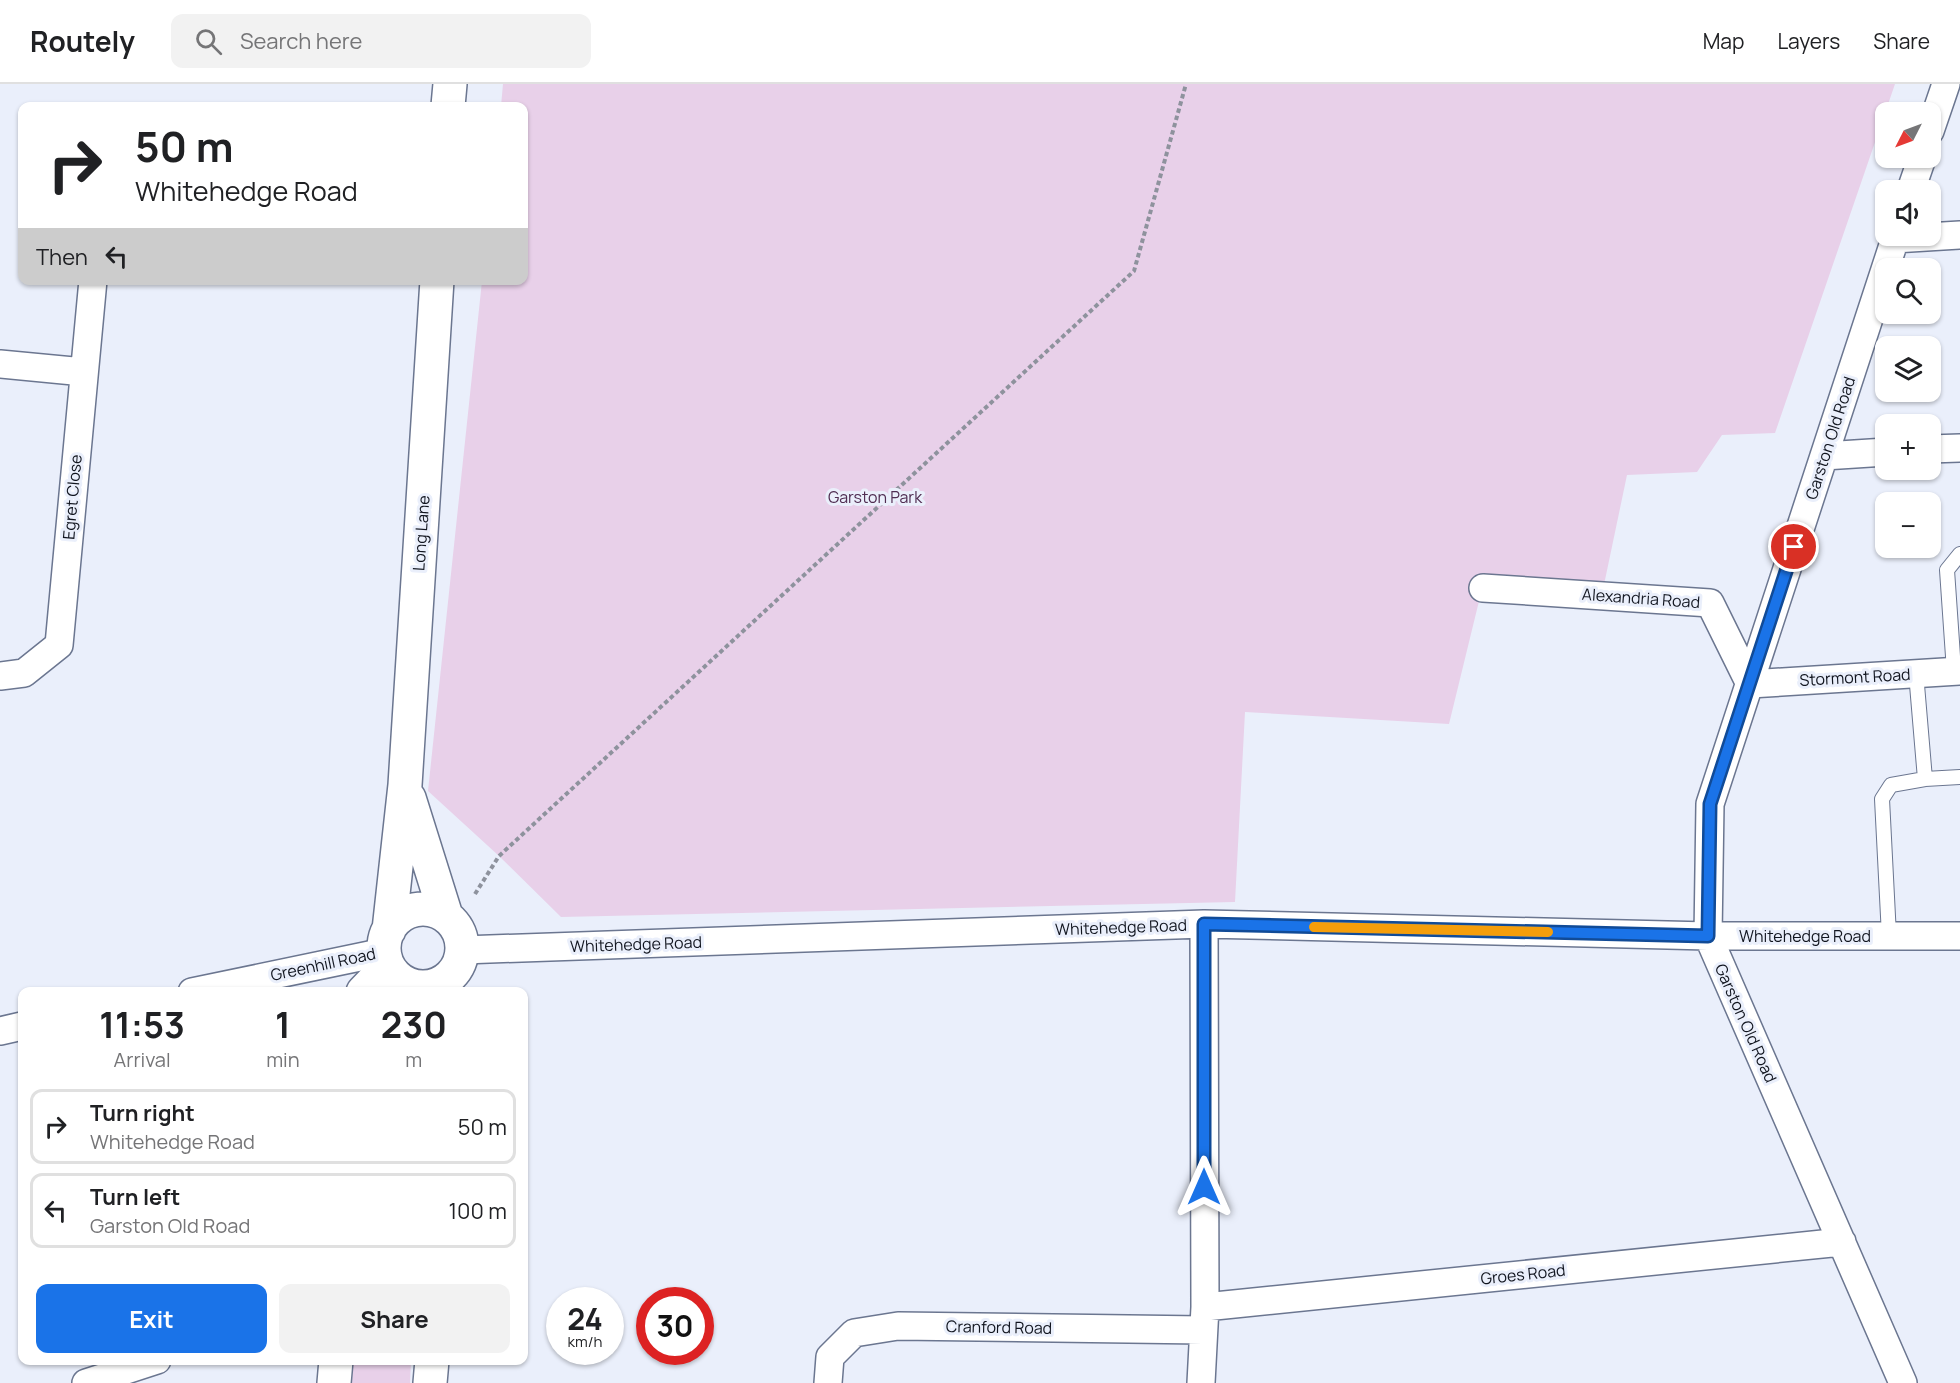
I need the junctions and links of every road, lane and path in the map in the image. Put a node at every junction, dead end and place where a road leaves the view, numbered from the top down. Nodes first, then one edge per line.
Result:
1 (450, 84) edge
2 (1185, 84) edge
3 (1946, 84) edge
4 (448, 102) edge
5 (1940, 102) edge
6 (1960, 235) edge
7 (1941, 236) edge
8 (1892, 246) edge
9 (93, 285) edge
10 (437, 285) edge
11 (0, 364) edge
12 (84, 372) junction
13 (1960, 448) edge
14 (1941, 449) edge
15 (1875, 453) edge
16 (1824, 456) junction
17 (1960, 554) edge
18 (1483, 588) dead end
19 (1957, 671) edge
20 (1916, 674) junction
21 (0, 676) edge
22 (1750, 684) junction
23 (1960, 777) edge
24 (1926, 779) junction
25 (405, 785) junction
26 (1204, 924) junction
27 (455, 931) junction
28 (1708, 936) junction
29 (1889, 936) junction
30 (1960, 936) edge
31 (387, 949) junction
32 (450, 986) edge
33 (215, 987) edge
34 (366, 987) edge
35 (18, 1027) edge
36 (0, 1031) edge
37 (1842, 1242) junction
38 (1204, 1318) junction
39 (142, 1365) edge
40 (336, 1365) edge
41 (432, 1365) edge
42 (86, 1383) edge
43 (334, 1383) edge
44 (430, 1383) edge
45 (828, 1383) edge
46 (1201, 1383) edge
47 (1903, 1383) edge

1 - 4 street
2 - 27 path
3 - 5 street
6 - 7 street
8 - 16 street, Garston Old Road
9 - 12 street, Egret Close
10 - 25 street, Long Lane
11 - 12 street
12 - 21 street, Egret Close
13 - 14 street
15 - 16 street
16 - 22 street, Garston Old Road
17 - 19 lane
18 - 22 street, Alexandria Road
19 - 20 street, Stormont Road
20 - 22 street, Stormont Road
20 - 24 lane
22 - 28 street, Garston Old Road
23 - 24 lane
24 - 29 lane
25 - 27 street, Long Lane
25 - 31 street, Long Lane
26 - 27 street, Whitehedge Road
26 - 28 street, Whitehedge Road
26 - 38 street
27 - 31 street
27 - 32 street
28 - 29 street, Whitehedge Road
28 - 37 street, Garston Old Road
29 - 30 street, Whitehedge Road
31 - 32 street
31 - 33 street, Greenhill Road
31 - 34 street
35 - 36 street
37 - 38 street, Groes Road
37 - 47 street, Garston Old Road
38 - 45 street, Cranford Road
38 - 46 street
39 - 42 street
40 - 43 street
41 - 44 street

